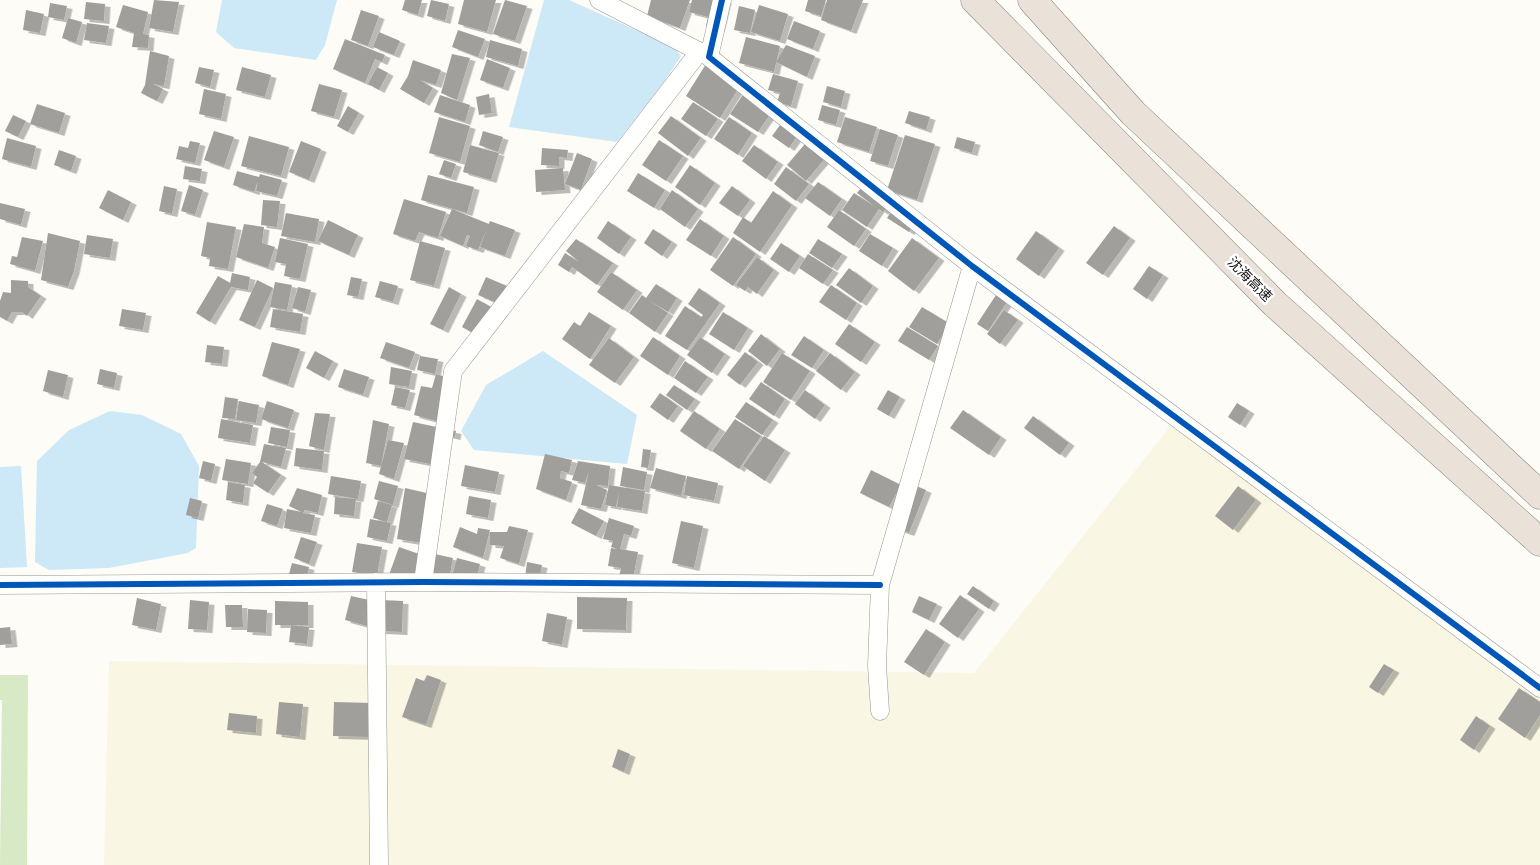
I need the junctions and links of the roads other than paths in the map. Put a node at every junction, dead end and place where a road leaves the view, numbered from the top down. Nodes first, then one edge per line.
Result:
1 (599, 0) edge
2 (722, 0) edge
3 (976, 0) edge
4 (1032, 0) edge
5 (704, 54) junction
6 (972, 266) junction
7 (1540, 495) edge
8 (1540, 542) edge
9 (376, 582) junction
10 (422, 582) junction
11 (0, 585) edge
12 (880, 585) junction
13 (1540, 688) edge
14 (880, 711) dead end
15 (379, 865) edge

1 - 5 street
2 - 5 street
3 - 8 highway, 沈海高速
4 - 7 highway
5 - 6 street
5 - 10 street
6 - 12 street
6 - 13 street
9 - 10 street
9 - 11 street
9 - 15 street
10 - 12 street
12 - 14 street

